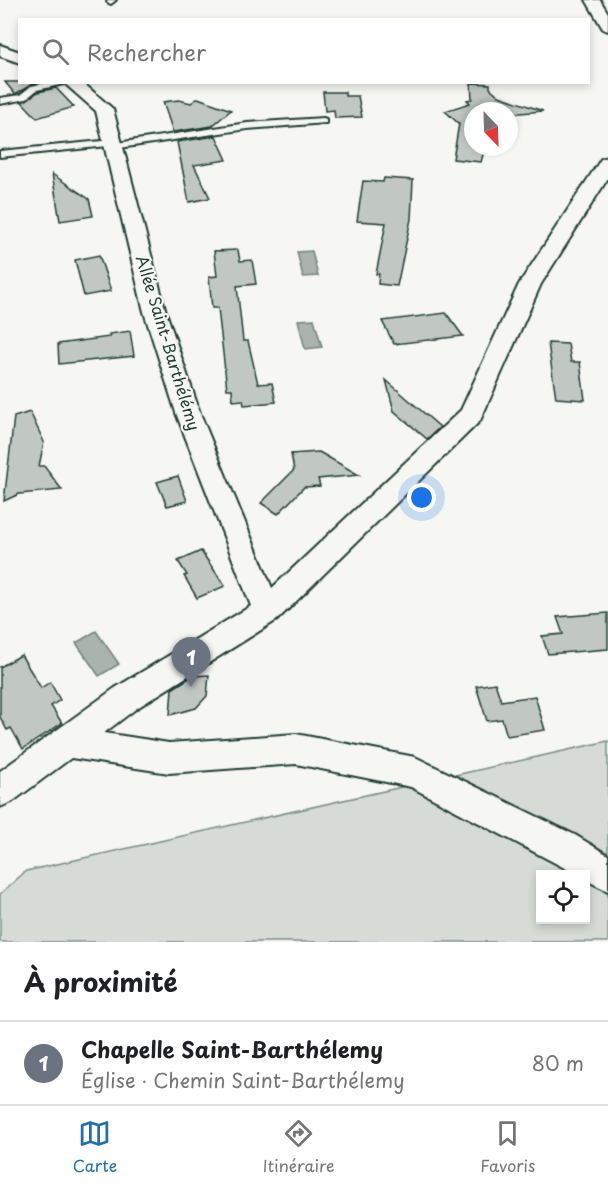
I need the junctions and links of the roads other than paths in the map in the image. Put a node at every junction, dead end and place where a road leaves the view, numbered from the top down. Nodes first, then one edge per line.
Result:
1 (594, 0) edge
2 (608, 26) edge
3 (58, 84) edge
4 (73, 84) edge
5 (0, 101) edge
6 (323, 121) dead end
7 (113, 144) junction
8 (0, 154) edge
9 (608, 163) edge
10 (267, 610) junction
11 (66, 742) junction
12 (0, 791) edge
13 (608, 874) edge

1 - 2 street
3 - 5 lane
4 - 7 street, Allée Saint-Barthélémy
6 - 7 lane
7 - 8 lane
7 - 10 street, Allée Saint-Barthélémy
9 - 10 street
10 - 11 street
11 - 12 street
11 - 13 street

